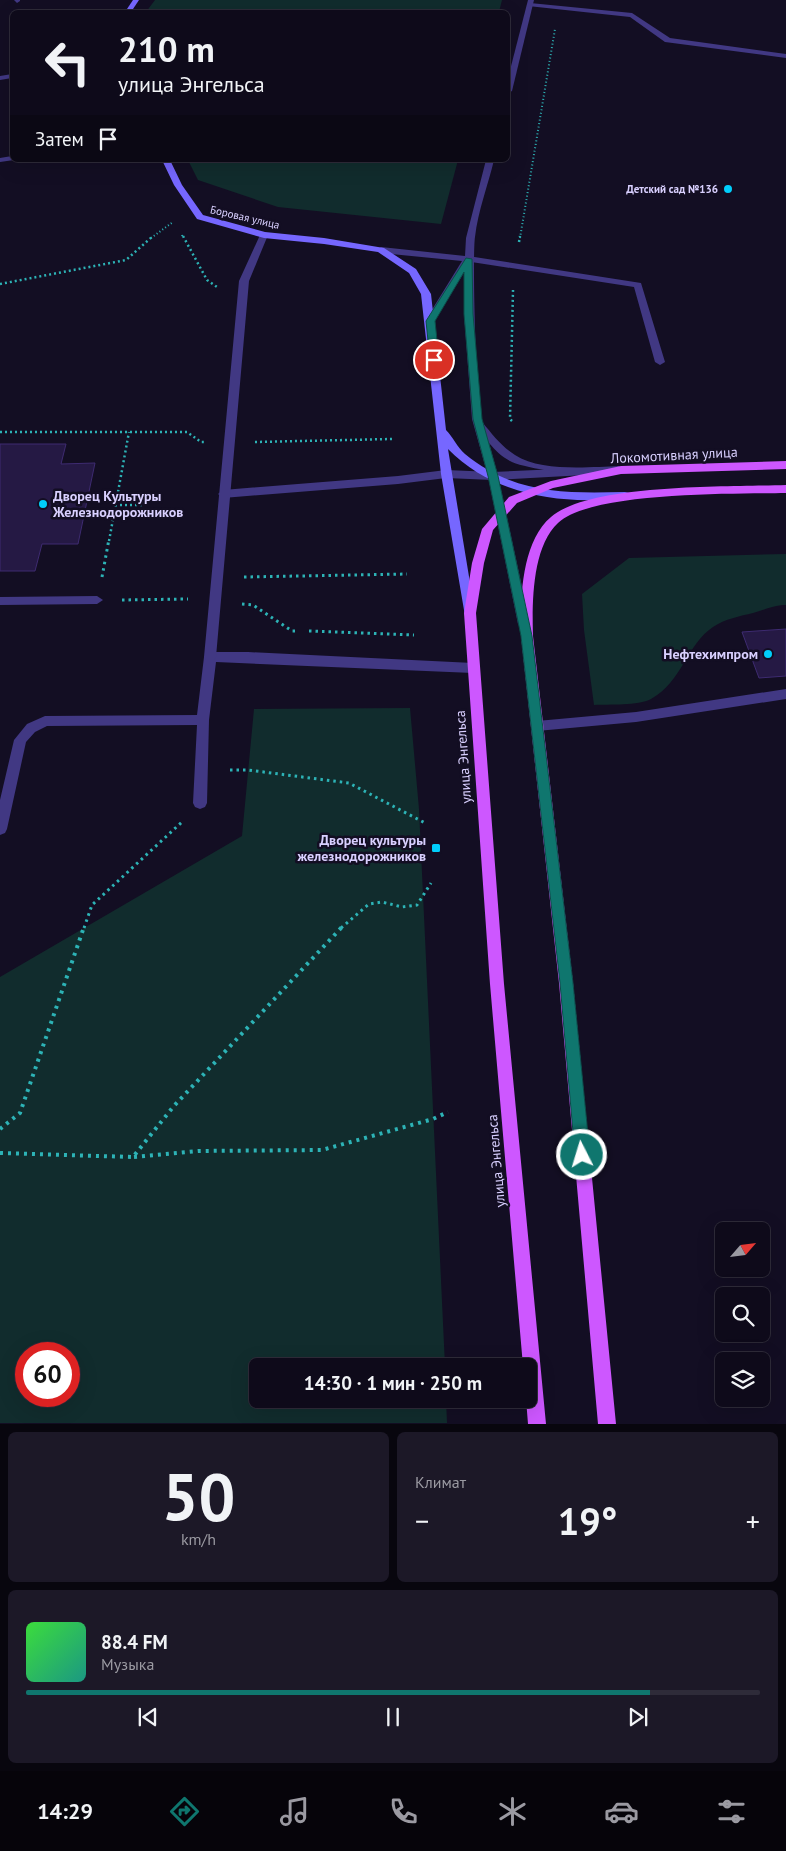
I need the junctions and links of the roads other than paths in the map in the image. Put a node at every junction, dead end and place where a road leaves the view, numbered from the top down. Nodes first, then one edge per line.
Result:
1 (530, 2) edge
2 (786, 56) edge
3 (510, 83) edge
4 (167, 162) edge
5 (489, 162) edge
6 (264, 235) junction
7 (381, 250) junction
8 (468, 259) junction
9 (430, 321) junction
10 (660, 362) dead end
11 (440, 418) junction
12 (477, 419) junction
13 (786, 465) edge
14 (621, 470) junction
15 (446, 474) junction
16 (493, 476) junction
17 (786, 489) edge
18 (535, 491) junction
19 (223, 494) junction
20 (628, 496) junction
21 (501, 514) junction
22 (97, 600) road end
23 (0, 601) edge
24 (470, 613) junction
25 (527, 636) junction
26 (210, 657) junction
27 (474, 668) junction
28 (786, 694) edge
29 (203, 720) junction
30 (537, 726) junction
31 (200, 803) road end
32 (0, 829) edge
33 (537, 1424) edge
34 (607, 1424) edge

1 - 2 street
1 - 3 street
4 - 6 main road, Боровая улица
5 - 8 street
6 - 7 main road, Боровая улица
6 - 19 street
7 - 8 street, Боровая улица
7 - 9 main road, Боровая улица
8 - 9 street
8 - 10 street, Боровая улица
8 - 12 street
9 - 11 main road, улица Энгельса
11 - 15 main road, улица Энгельса
11 - 16 main road
12 - 14 street
12 - 16 street
13 - 14 main road, Локомотивная улица
14 - 16 street
14 - 18 main road, Локомотивная улица
15 - 16 street
15 - 19 street
15 - 24 main road, улица Энгельса
16 - 18 main road
16 - 21 street
17 - 20 main road
18 - 20 main road
18 - 21 main road, Локомотивная улица
19 - 26 street
20 - 25 main road
21 - 24 main road, Локомотивная улица
21 - 25 street
22 - 23 street
24 - 27 main road, улица Энгельса
25 - 30 main road
26 - 27 street
26 - 29 street
27 - 33 main road, улица Энгельса
28 - 30 street
29 - 31 street
29 - 32 street
30 - 34 main road

